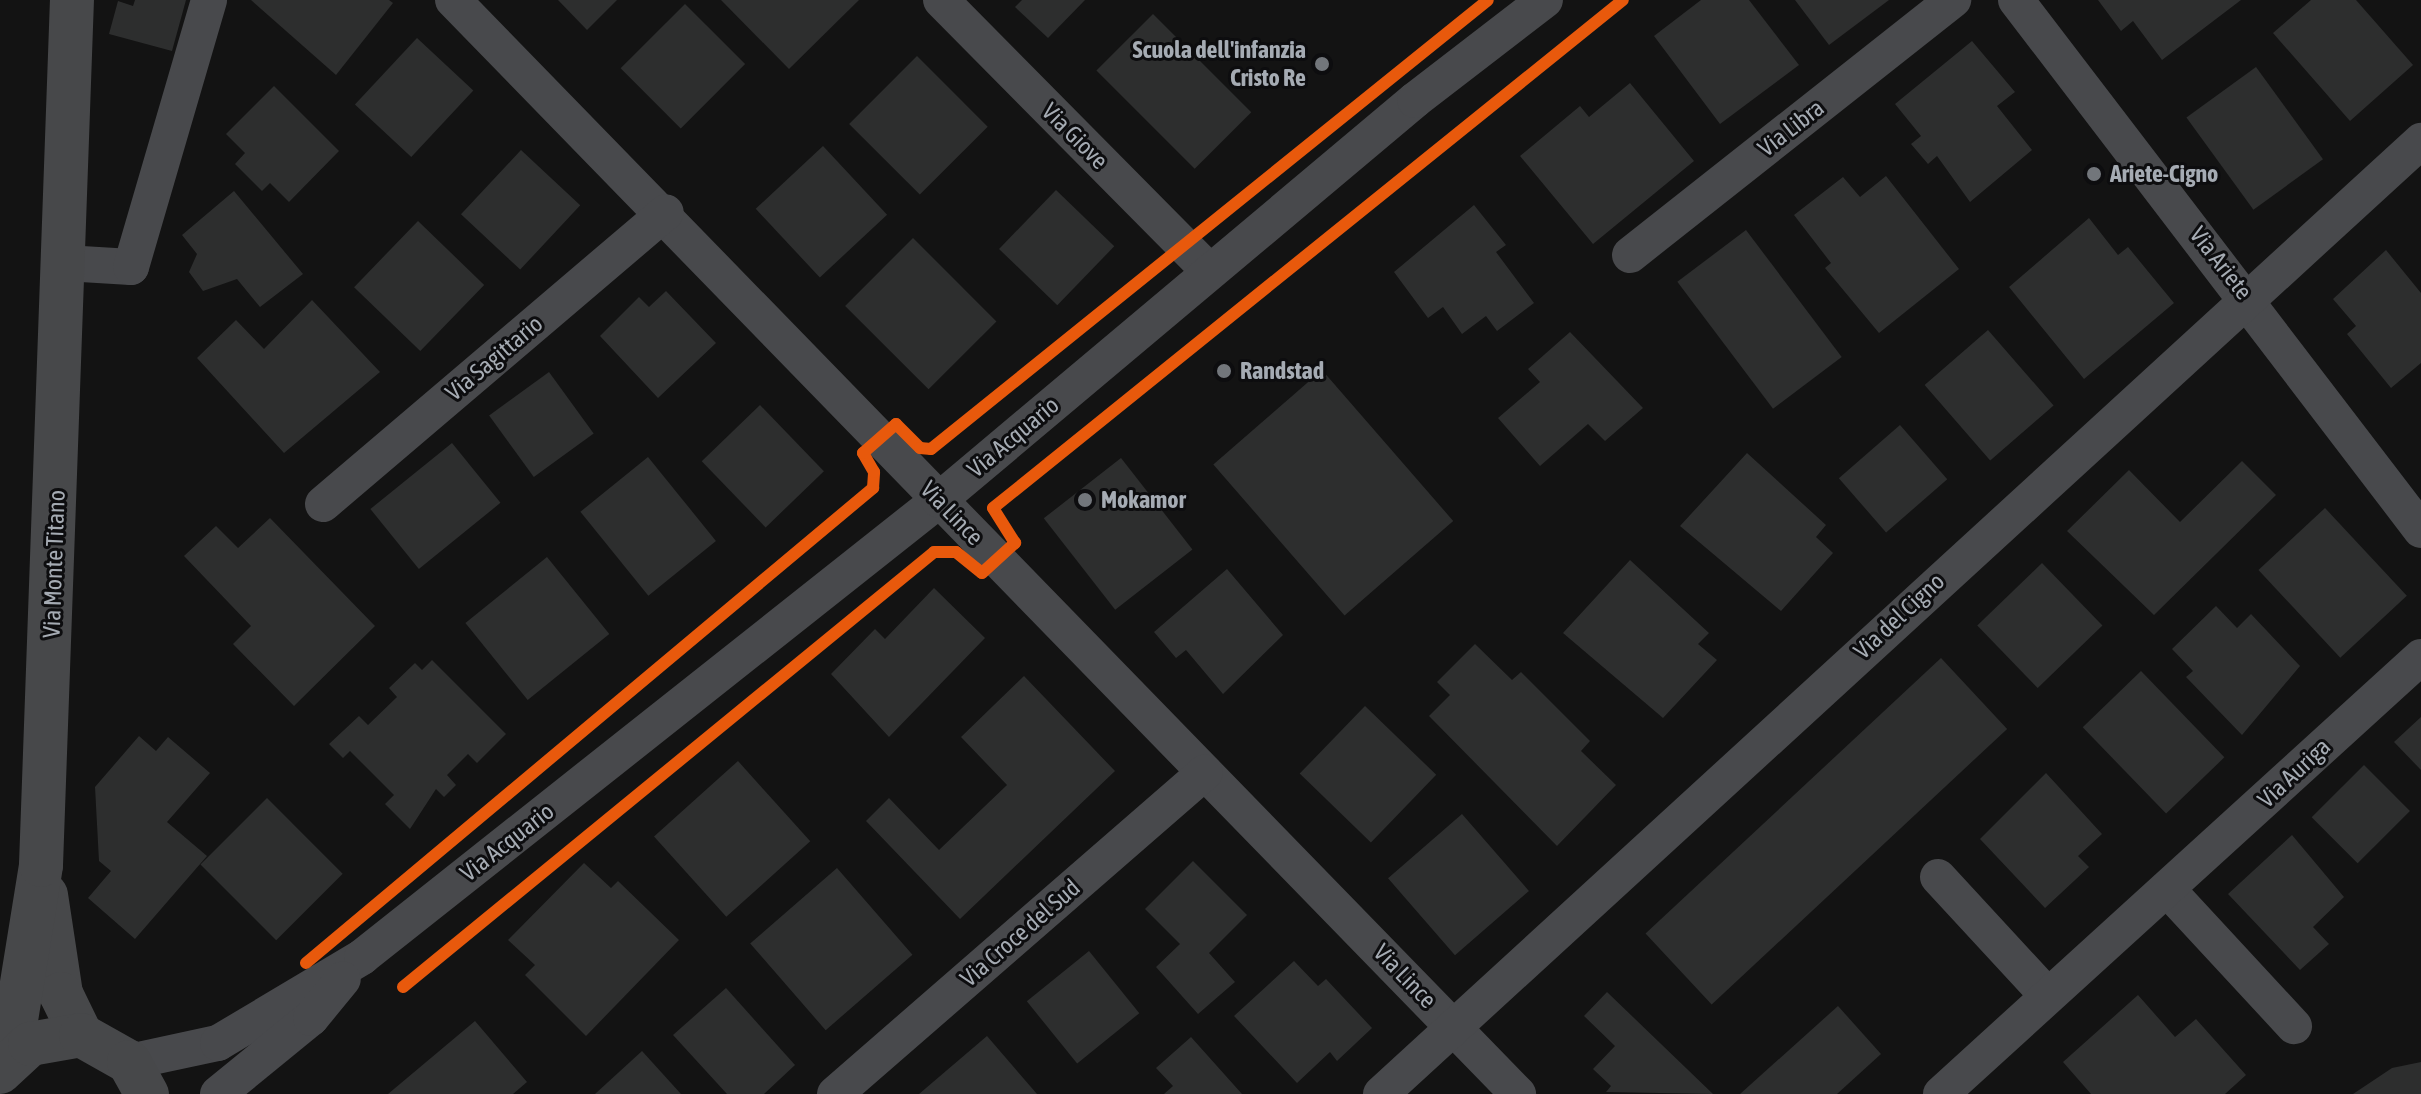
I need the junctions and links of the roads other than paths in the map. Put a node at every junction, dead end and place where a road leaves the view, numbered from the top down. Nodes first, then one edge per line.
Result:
1 (72, 0) edge
2 (209, 0) edge
3 (453, 0) edge
4 (941, 0) edge
5 (1545, 0) edge
6 (1953, 0) edge
7 (2016, 0) edge
8 (2421, 141) edge
9 (666, 212) junction
10 (1630, 255) dead end
11 (65, 263) junction
12 (1209, 271) junction
13 (2247, 296) junction
14 (939, 500) junction
15 (323, 504) dead end
16 (2421, 530) edge
17 (2421, 657) edge
18 (1205, 772) junction
19 (41, 865) junction
20 (1938, 877) dead end
21 (2167, 889) junction
22 (362, 957) junction
23 (2048, 996) junction
24 (1453, 1026) junction
25 (2294, 1026) dead end
26 (81, 1035) junction
27 (5, 1064) edge
28 (138, 1078) edge
29 (218, 1094) edge
30 (835, 1094) edge
31 (1381, 1094) edge
32 (1518, 1094) edge
33 (1941, 1094) edge

1 - 11 street, Via Monte Titano
2 - 11 street
3 - 9 street, Via Lince
4 - 12 street, Via Giove
5 - 12 street, Via Acquario
6 - 10 street, Via Libra
7 - 13 street, Via Ariete
8 - 13 street, Via del Cigno
9 - 14 street, Via Lince
9 - 15 street, Via Sagittario
11 - 19 street, Via Monte Titano
12 - 14 street, Via Acquario
13 - 16 street, Via Ariete
13 - 24 street, Via del Cigno
14 - 18 street, Via Lince
14 - 22 street, Via Acquario
17 - 21 street, Via Auriga
18 - 24 street, Via Lince
18 - 30 street, Via Croce del Sud
19 - 26 street, Via Monte Titano
19 - 27 street, Via Monte Titano
20 - 23 street
21 - 23 street, Via Auriga
21 - 25 street
22 - 28 street, Via Acquario
22 - 29 street, Via Acquario
23 - 33 street, Via Auriga
24 - 31 street, Via del Cigno
24 - 32 street, Via Lince
26 - 27 street
26 - 28 street

